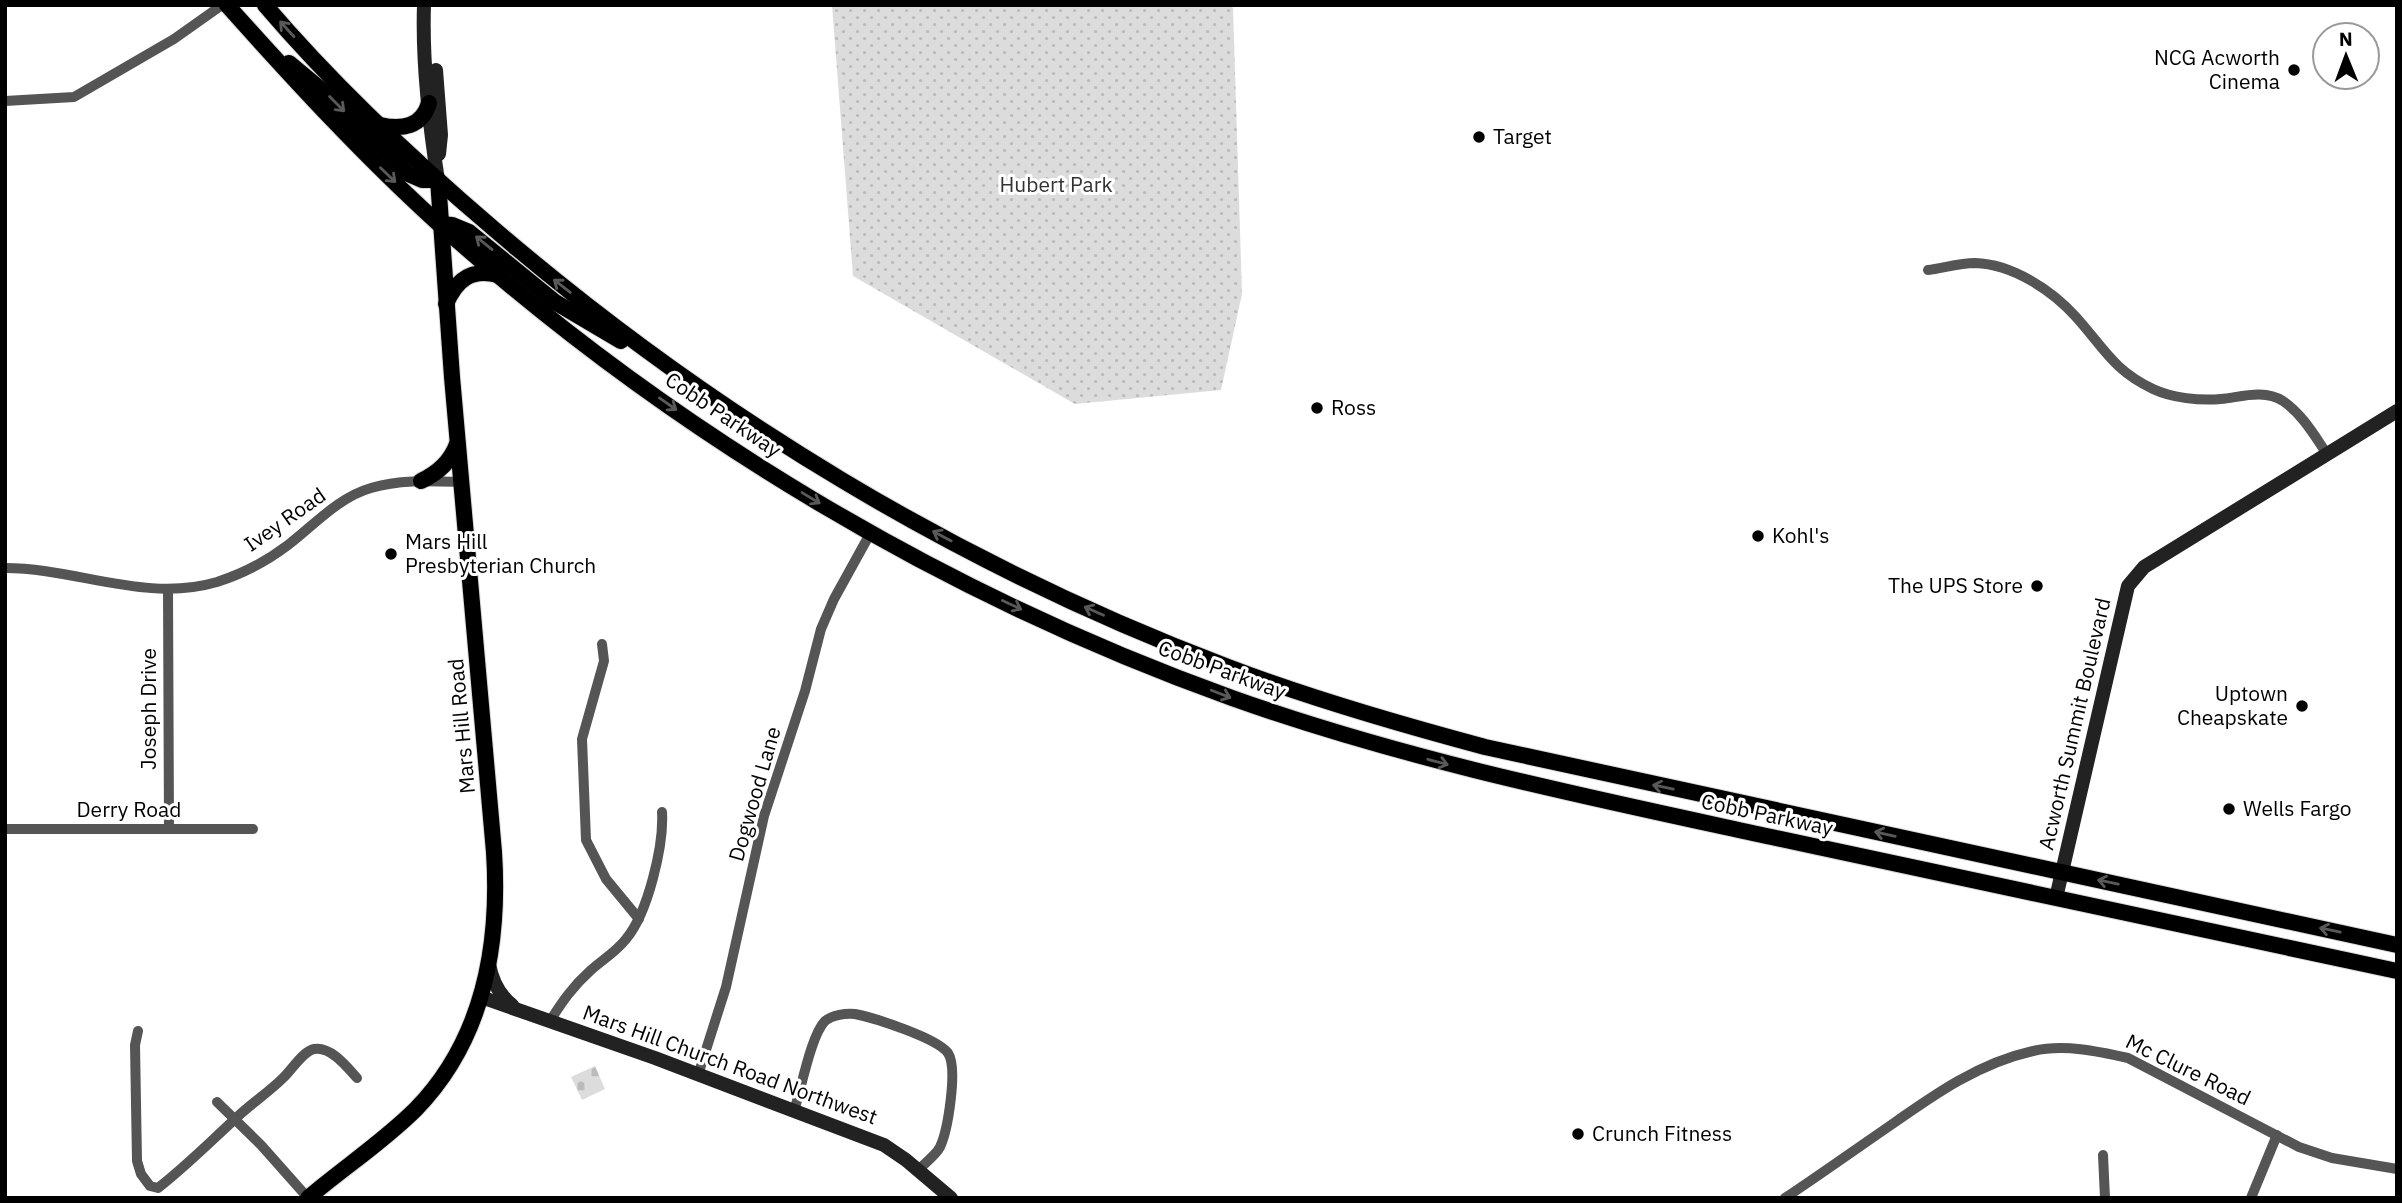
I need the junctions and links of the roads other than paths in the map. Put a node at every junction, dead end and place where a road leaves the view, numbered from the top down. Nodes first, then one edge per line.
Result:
1 (224, 5) edge
2 (265, 5) edge
3 (429, 7) edge
4 (264, 47) junction
5 (5, 101) edge
6 (429, 103) junction
7 (380, 125) junction
8 (438, 180) junction
9 (440, 224) junction
10 (1928, 270) dead end
11 (500, 276) junction
12 (446, 304) junction
13 (659, 359) junction
14 (2397, 411) edge
15 (457, 444) junction
16 (2327, 454) junction
17 (421, 481) junction
18 (461, 482) junction
19 (871, 532) junction
20 (5, 568) edge
21 (168, 589) junction
22 (601, 644) dead end
23 (662, 812) dead end
24 (5, 829) edge
25 (169, 829) junction
26 (253, 829) dead end
27 (2063, 873) junction
28 (2056, 898) junction
29 (639, 919) junction
30 (2397, 944) edge
31 (489, 964) junction
32 (2397, 971) edge
33 (481, 997) junction
34 (518, 1010) junction
35 (550, 1021) junction
36 (138, 1031) dead end
37 (698, 1074) junction
38 (357, 1078) dead end
39 (217, 1102) dead end
40 (794, 1111) junction
41 (234, 1119) junction
42 (2277, 1135) junction
43 (2103, 1155) dead end
44 (2397, 1169) edge
45 (918, 1170) junction
46 (308, 1198) edge
47 (951, 1198) edge
48 (1785, 1198) edge
49 (2105, 1198) edge
50 (2252, 1198) edge

1 - 4 main road, Cobb Parkway
1 - 5 street
7 -> 2 main road, Cobb Parkway
3 - 6 street
3 - 8 street
4 -> 8 main road
4 -> 9 main road, Cobb Parkway
6 - 7 main road
6 - 8 street
7 - 8 main road, Cobb Parkway
8 - 9 main road, Mars Hill Road
13 -> 8 main road, Cobb Parkway
9 - 11 main road, Cobb Parkway
9 - 12 main road, Mars Hill Road
13 -> 9 main road
10 - 16 street
11 - 12 main road
11 -> 19 main road, Cobb Parkway
12 - 15 main road, Mars Hill Road
27 -> 13 main road, Cobb Parkway
14 - 16 street, Acworth Summit Boulevard
15 - 17 main road
15 - 18 main road, Mars Hill Road
16 - 27 street, Acworth Summit Boulevard
17 - 18 street, Ivey Road
17 - 21 street, Ivey Road
18 - 31 main road, Mars Hill Road
19 -> 28 main road, Cobb Parkway
19 - 37 street, Dogwood Lane
20 - 21 street, Ivey Road
21 - 25 street, Joseph Drive
22 - 29 street
23 - 29 street
24 - 25 street, Derry Road
25 - 26 street, Derry Road
27 - 28 street, Acworth Summit Boulevard
30 -> 27 main road, Cobb Parkway
28 - 32 main road, Cobb Parkway
29 - 35 street
31 - 33 main road, Mars Hill Road
31 - 34 street
33 - 34 street, Mars Hill Church Road Northwest
33 - 46 main road, Mars Hill Road
34 - 35 street, Mars Hill Church Road Northwest
35 - 37 street, Mars Hill Church Road Northwest
36 - 41 street
37 - 40 street, Mars Hill Church Road Northwest
38 - 41 street
39 - 41 street
40 - 45 street, Mars Hill Church Road Northwest
40 - 45 street
41 - 46 street
42 - 44 street, Mc Clure Road
42 - 48 street, Mc Clure Road
42 - 50 street
43 - 49 street
45 - 47 street, Mars Hill Church Road Northwest

